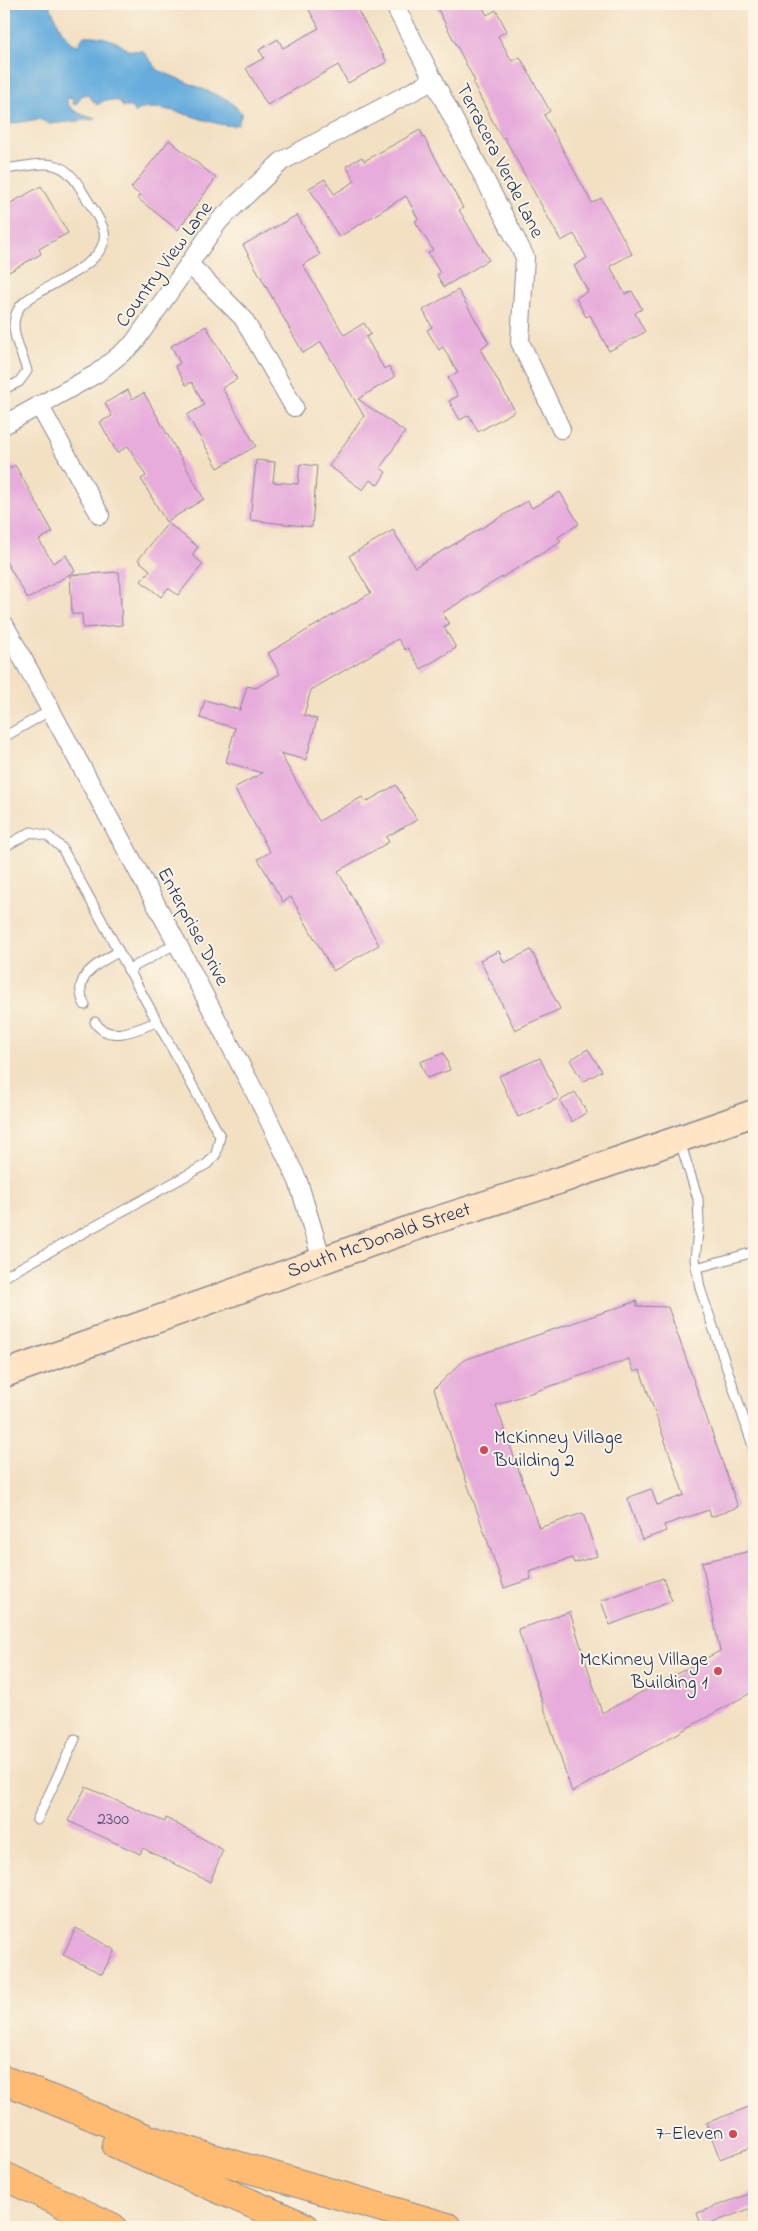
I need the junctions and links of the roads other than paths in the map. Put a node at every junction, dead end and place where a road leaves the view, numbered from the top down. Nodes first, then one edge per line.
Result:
1 (394, 4) edge
2 (434, 80) junction
3 (4, 169) edge
4 (189, 264) junction
5 (4, 390) edge
6 (39, 405) junction
7 (294, 408) dead end
8 (4, 425) edge
9 (561, 429) dead end
10 (100, 515) dead end
11 (4, 624) edge
12 (51, 710) junction
13 (4, 737) edge
14 (4, 847) edge
15 (177, 944) junction
16 (118, 952) junction
17 (128, 970) junction
18 (85, 1005) dead end
19 (95, 1022) dead end
20 (156, 1022) junction
21 (754, 1113) edge
22 (679, 1140) junction
23 (754, 1252) edge
24 (322, 1260) junction
25 (696, 1268) junction
26 (4, 1277) edge
27 (4, 1374) edge
28 (754, 1449) edge
29 (75, 1739) dead end
30 (37, 1820) dead end
31 (4, 2080) edge
32 (4, 2093) edge
33 (4, 2176) edge
34 (112, 2227) edge
35 (305, 2227) edge
36 (447, 2227) edge

1 - 2 street, Terracera Verde Lane
2 - 4 street, Country View Lane
2 - 9 street, Terracera Verde Lane
3 - 5 lane
4 - 6 street, Country View Lane
4 - 7 street
6 - 8 street, Country View Lane
6 - 10 street
11 - 12 street, Enterprise Drive
12 - 13 lane
12 - 15 street, Enterprise Drive
14 - 16 lane
15 - 17 lane
15 - 24 street, Enterprise Drive
16 - 17 lane
16 - 18 lane
17 - 20 lane
19 - 20 lane
20 - 26 lane
21 - 22 main road, South McDonald Street
22 - 24 main road, South McDonald Street
22 - 25 lane
23 - 25 lane
24 - 27 main road, South McDonald Street
25 - 28 lane
29 - 30 lane
31 - 36 highway
32 - 35 highway
33 - 34 highway

